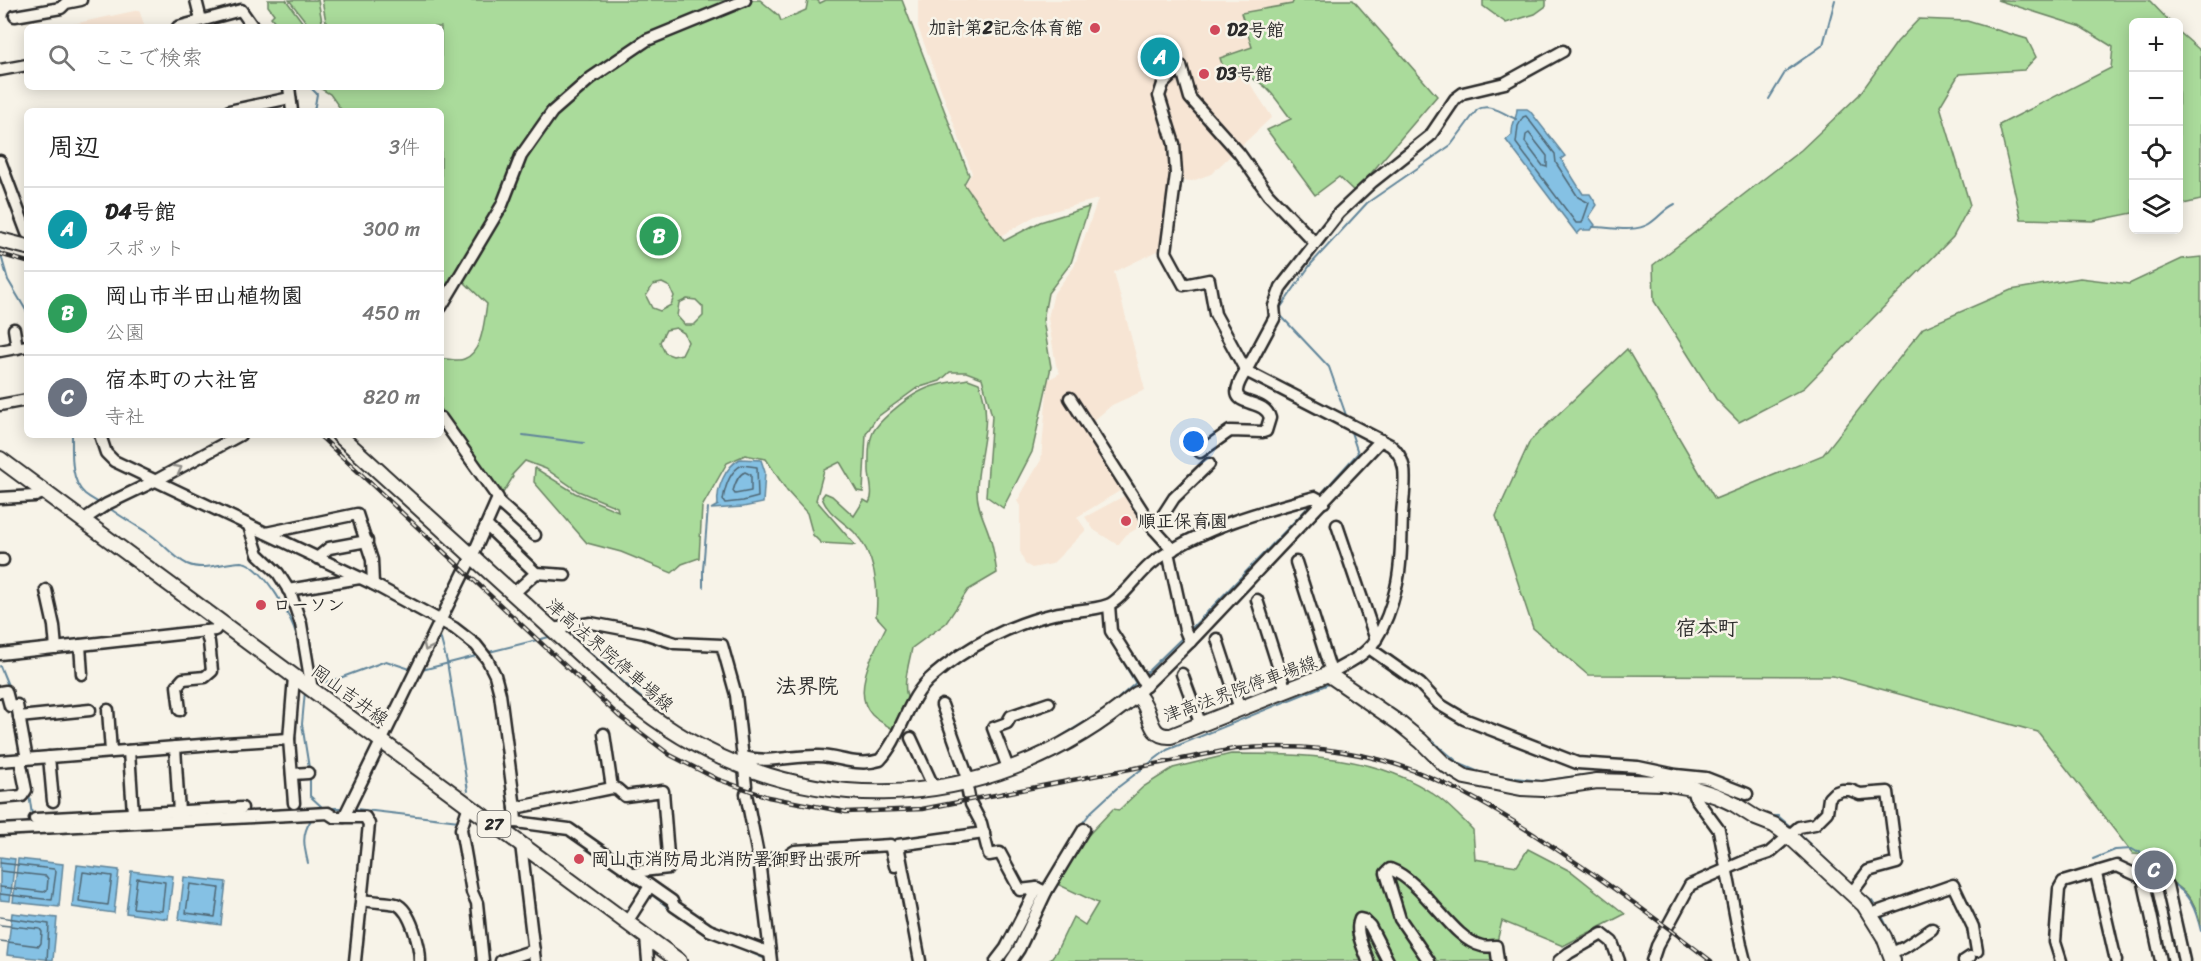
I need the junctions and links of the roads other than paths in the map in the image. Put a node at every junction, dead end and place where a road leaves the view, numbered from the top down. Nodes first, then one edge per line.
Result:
1 (195, 0) edge
2 (234, 0) edge
3 (745, 0) edge
4 (85, 3) edge
5 (241, 10) junction
6 (15, 16) dead end
7 (201, 20) junction
8 (188, 24) edge
9 (251, 24) edge
10 (1563, 51) dead end
11 (24, 66) edge
12 (0, 70) edge
13 (290, 93) edge
14 (239, 108) edge
15 (292, 108) edge
16 (0, 161) edge
17 (24, 224) edge
18 (1, 240) edge
19 (1315, 243) junction
20 (24, 246) edge
21 (444, 302) edge
22 (14, 329) dead end
23 (22, 347) edge
24 (0, 351) edge
25 (1246, 371) junction
26 (1070, 398) dead end
27 (24, 401) edge
28 (0, 405) edge
29 (444, 422) edge
30 (101, 438) edge
31 (234, 438) edge
32 (342, 438) edge
33 (1381, 440) junction
34 (1200, 452) dead end
35 (0, 459) edge
36 (1209, 464) dead end
37 (155, 481) junction
38 (45, 492) junction
39 (0, 498) edge
40 (1319, 499) junction
41 (497, 501) junction
42 (83, 520) junction
43 (1337, 525) dead end
44 (249, 526) junction
45 (487, 526) junction
46 (1154, 529) junction
47 (266, 533) junction
48 (535, 535) dead end
49 (367, 541) junction
50 (1171, 549) junction
51 (474, 552) junction
52 (317, 558) junction
53 (1296, 562) dead end
54 (536, 573) junction
55 (565, 575) dead end
56 (360, 578) junction
57 (373, 584) junction
58 (46, 590) dead end
59 (288, 590) junction
60 (517, 591) junction
61 (1257, 600) dead end
62 (1106, 605) junction
63 (440, 620) junction
64 (220, 622) junction
65 (558, 630) junction
66 (205, 631) junction
67 (1187, 636) junction
68 (1217, 639) dead end
69 (1372, 644) junction
70 (80, 645) junction
71 (56, 648) junction
72 (0, 654) edge
73 (82, 674) dead end
74 (1182, 674) dead end
75 (1332, 677) junction
76 (306, 684) junction
77 (1141, 684) junction
78 (1286, 691) junction
79 (0, 692) edge
80 (80, 698) dead end
81 (1049, 703) dead end
82 (942, 705) dead end
83 (1240, 709) junction
84 (108, 710) dead end
85 (180, 711) dead end
86 (19, 717) junction
87 (1201, 725) junction
88 (604, 734) dead end
89 (910, 738) dead end
90 (289, 739) junction
91 (382, 740) junction
92 (175, 747) junction
93 (129, 751) junction
94 (111, 752) junction
95 (50, 757) junction
96 (23, 760) junction
97 (0, 762) edge
98 (744, 762) junction
99 (1577, 763) junction
100 (1007, 764) junction
101 (1631, 766) junction
102 (308, 773) dead end
103 (292, 774) junction
104 (1596, 775) junction
105 (967, 778) junction
106 (1682, 782) junction
107 (932, 783) junction
108 (612, 788) junction
109 (1747, 794) dead end
110 (0, 798) edge
111 (53, 801) dead end
112 (294, 803) dead end
113 (469, 805) junction
114 (242, 808) dead end
115 (515, 808) junction
116 (179, 812) junction
117 (132, 814) junction
118 (344, 817) junction
119 (35, 819) dead end
120 (516, 822) junction
121 (57, 823) junction
122 (499, 828) junction
123 (1084, 829) dead end
124 (0, 830) edge
125 (1793, 832) junction
126 (984, 833) junction
127 (521, 844) junction
128 (759, 860) junction
129 (902, 866) junction
130 (1726, 869) junction
131 (2096, 874) junction
132 (635, 875) junction
133 (2143, 878) junction
134 (647, 890) junction
135 (1041, 890) junction
136 (1854, 890) junction
137 (362, 900) junction
138 (1876, 912) junction
139 (627, 922) junction
140 (1932, 929) dead end
141 (1021, 931) junction
142 (646, 937) junction
143 (1895, 954) edge
144 (535, 956) edge
145 (1971, 956) edge
146 (770, 957) edge
147 (355, 961) edge
148 (420, 961) edge
149 (483, 961) edge
150 (501, 961) edge
151 (648, 961) edge
152 (679, 961) edge
153 (920, 961) edge
154 (996, 961) edge
155 (1011, 961) edge
156 (1368, 961) edge
157 (1388, 961) edge
158 (1429, 961) edge
159 (1498, 961) edge
160 (1559, 961) edge
161 (1619, 961) edge
162 (1652, 961) edge
163 (1745, 961) edge
164 (2061, 961) edge
165 (2116, 961) edge
166 (2161, 961) edge
167 (2184, 961) edge

1 - 7 street
2 - 5 street
3 - 21 street
4 - 6 street
5 - 7 street
5 - 9 street
7 - 8 street
10 - 19 street
11 - 12 street
13 - 14 street
13 - 15 street
16 - 17 street
18 - 20 main road
19 - 25 street
19 - 25 street
22 - 23 street
23 - 24 street
25 - 33 street
25 - 34 street
26 - 46 street
27 - 28 street
29 - 41 street
30 - 37 street
37 -> 31 street
32 - 51 main road, 津高法界院停車場線
33 - 40 street
33 - 69 street
35 - 38 main road, 岡山吉井線 / 27
36 - 46 street
37 - 42 street
37 - 44 street
38 - 39 street
38 - 42 main road, 岡山吉井線 / 27
40 - 50 street
40 - 67 street
41 - 45 street
41 - 48 street
42 - 64 main road, 岡山吉井線 / 27
43 - 69 street
44 - 47 street
44 - 59 street
45 - 51 street
45 - 54 street
46 - 50 street
47 - 49 street
47 - 52 street
49 - 52 street
49 - 57 street
50 - 62 street
50 - 67 street
51 - 60 main road, 津高法界院停車場線
51 - 63 street
52 - 56 street
53 - 75 street
54 - 55 street
54 - 60 street
56 - 57 street
56 - 59 street
57 - 63 street
58 - 71 street
59 - 76 street
60 - 65 main road, 津高法界院停車場線
61 - 78 street
62 - 77 street
62 - 98 street
63 -> 91 street
63 - 115 street
64 - 66 street
64 - 76 main road, 岡山吉井線 / 27
65 - 98 main road, 津高法界院停車場線
65 - 98 street
66 - 70 street
66 - 85 street
67 - 77 street
68 - 83 street
69 - 75 street
69 - 99 street
70 - 71 street
70 - 73 street
71 - 72 street
74 - 87 street
75 - 78 main road, 津高法界院停車場線
75 - 104 main road, 津高法界院停車場線
76 - 90 street
76 - 91 main road, 岡山吉井線 / 27
77 - 87 main road, 津高法界院停車場線
77 - 100 main road, 津高法界院停車場線
78 - 83 main road, 津高法界院停車場線
79 - 86 street
80 - 86 street
81 - 100 street
82 - 105 street
83 - 87 main road, 津高法界院停車場線
84 - 94 street
86 - 96 street
88 - 108 street
89 - 107 street
90 - 92 street
90 - 103 street
91 - 113 main road, 岡山吉井線 / 27
91 - 118 street
92 - 93 street
92 - 116 street
93 - 94 street
93 - 117 street
94 - 95 street
95 - 96 street
95 - 111 street
96 - 97 street
96 - 110 street
98 - 107 main road, 津高法界院停車場線
98 - 128 street
99 - 101 street
99 - 104 street
100 - 105 main road, 津高法界院停車場線
101 - 104 street
101 - 106 street
102 - 103 street
103 - 112 street
104 - 106 main road, 津高法界院停車場線
105 - 107 main road, 津高法界院停車場線
105 - 126 street
106 - 109 street
106 - 125 main road, 津高法界院停車場線
106 - 130 street
108 - 115 street
108 - 132 street
113 - 122 main road, 岡山吉井線 / 27
113 - 149 street
114 - 116 street
115 - 120 street
116 - 117 street
117 - 121 street
118 - 121 street
118 - 137 street
119 - 121 street
120 - 122 street
120 - 132 street
121 - 124 street
122 - 127 main road, 岡山吉井線 / 27
123 - 135 street
125 - 130 street
125 - 136 main road, 津高法界院停車場線
125 - 136 street
126 - 129 street
126 - 135 street
127 - 139 main road, 岡山吉井線 / 27
127 - 144 street
128 - 129 street
128 - 146 street
129 - 153 street
130 - 162 street
130 - 163 street
131 - 133 street
131 - 164 street
131 - 165 street
132 - 134 street
133 - 166 street
133 - 167 street
134 - 139 street
134 - 146 street
135 - 141 street
136 - 138 main road, 津高法界院停車場線
137 - 147 street
137 - 148 street
138 - 143 main road, 津高法界院停車場線
138 - 145 street
139 - 142 main road, 岡山吉井線 / 27
140 - 143 street
141 - 154 street
141 - 155 street
142 - 151 street
142 - 152 main road, 岡山吉井線 / 27
144 - 150 street
156 - 157 street
158 - 159 street
160 - 161 street

